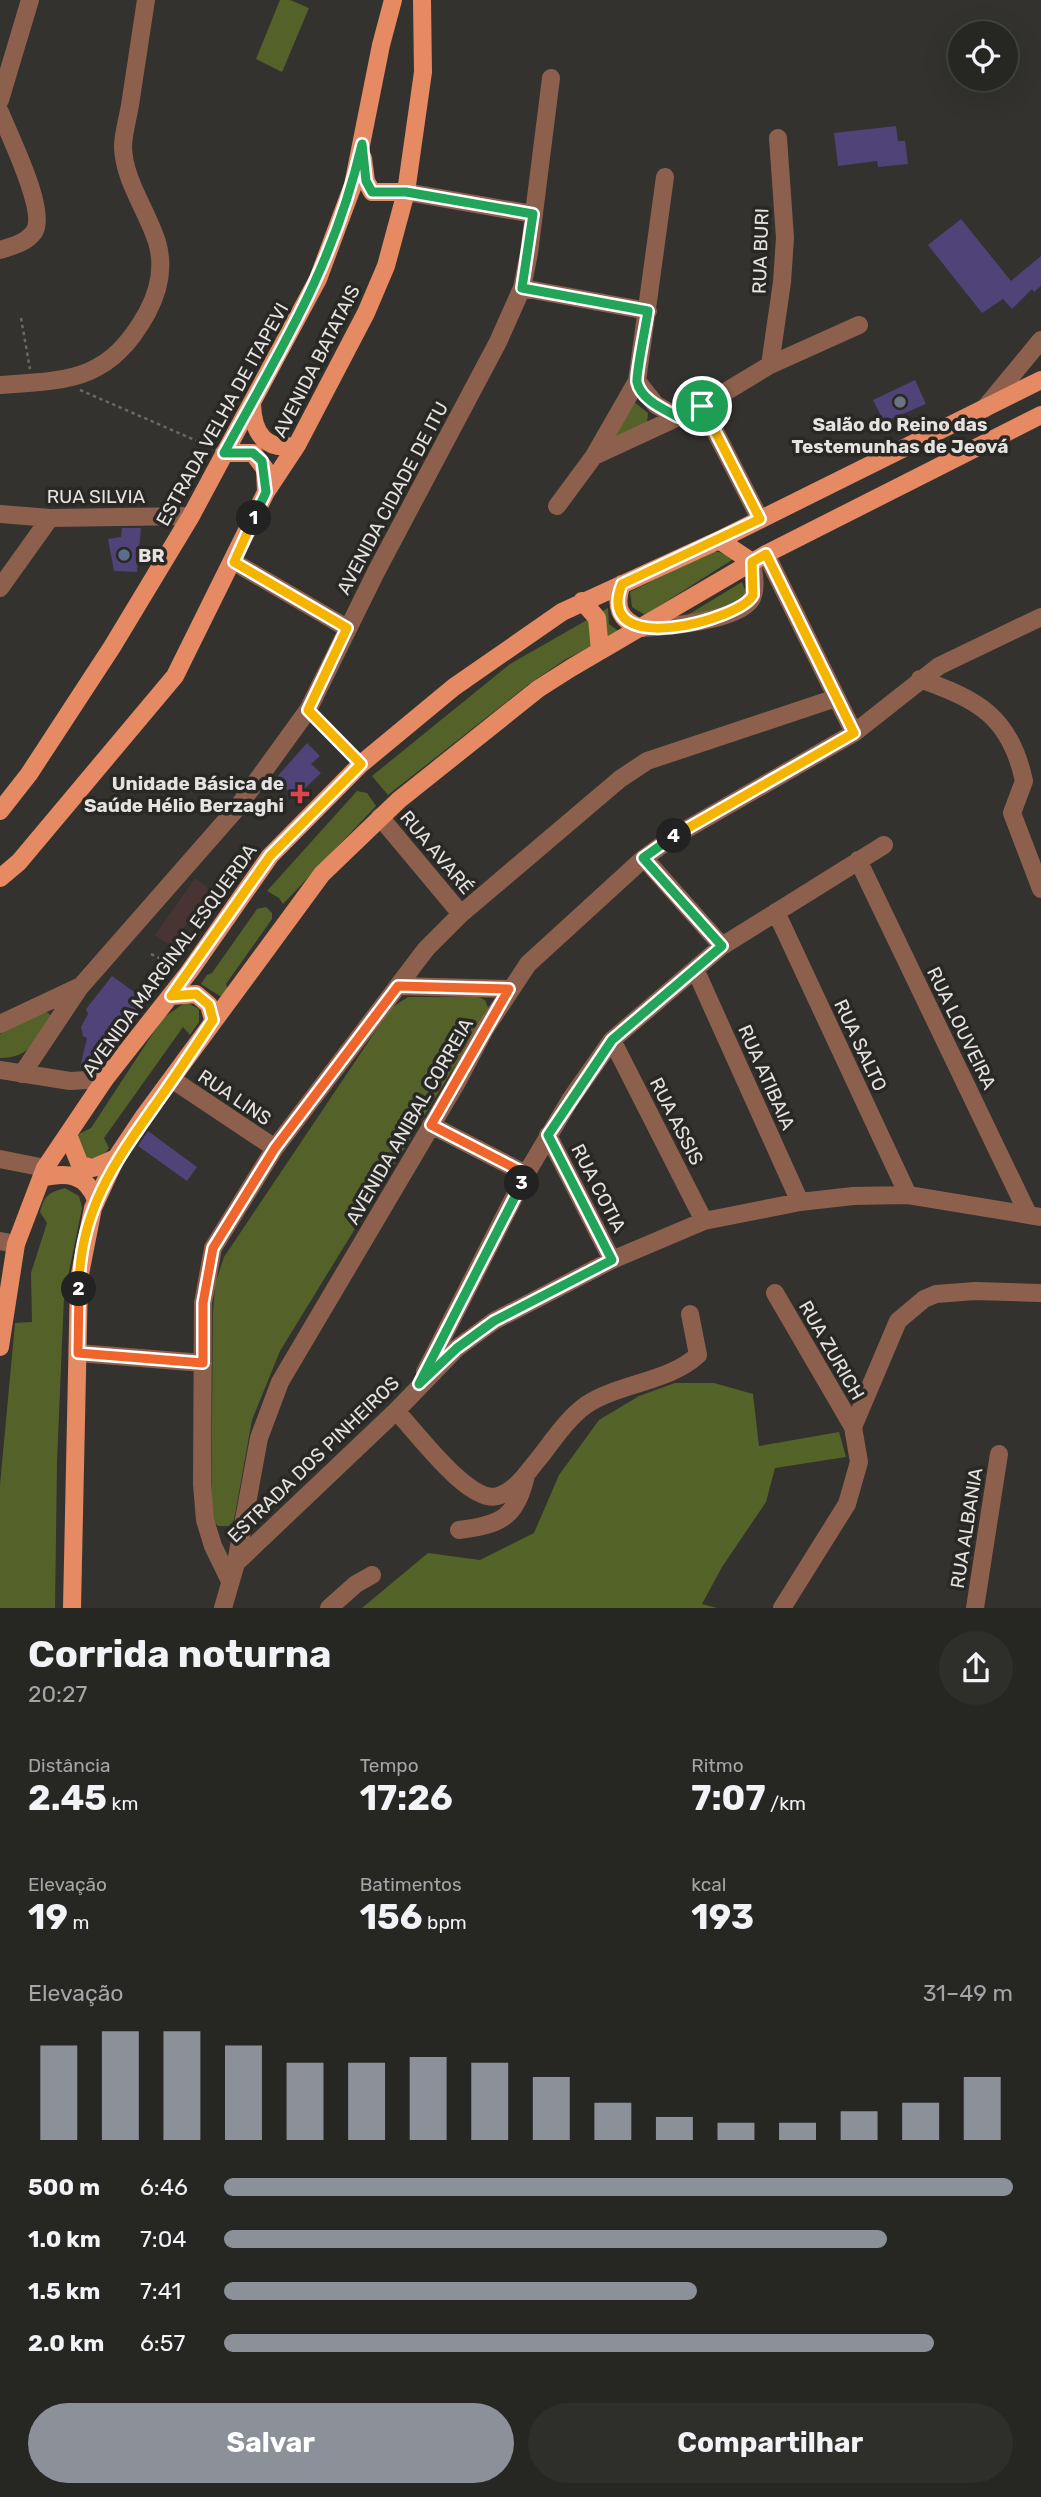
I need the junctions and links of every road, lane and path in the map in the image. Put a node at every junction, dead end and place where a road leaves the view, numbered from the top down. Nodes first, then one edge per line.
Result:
1 (30, 0) edge
2 (146, 0) edge
3 (393, 0) edge
4 (422, 0) edge
5 (551, 78) dead end
6 (0, 100) edge
7 (0, 112) edge
8 (778, 138) dead end
9 (362, 144) junction
10 (665, 177) dead end
11 (406, 192) junction
12 (533, 214) junction
13 (0, 250) edge
14 (522, 288) junction
15 (648, 311) junction
16 (22, 318) dead end
17 (859, 325) dead end
18 (1041, 340) edge
19 (770, 365) junction
20 (1041, 380) edge
21 (61, 382) junction
22 (637, 382) junction
23 (33, 383) junction
24 (0, 385) edge
25 (252, 404) junction
26 (702, 406) junction
27 (984, 409) junction
28 (1041, 415) edge
29 (678, 417) junction
30 (297, 446) junction
31 (224, 453) junction
32 (594, 456) junction
33 (266, 492) junction
34 (557, 506) dead end
35 (0, 514) edge
36 (191, 516) junction
37 (50, 518) junction
38 (760, 519) junction
39 (719, 540) junction
40 (759, 558) junction
41 (234, 562) junction
42 (622, 584) junction
43 (0, 588) edge
44 (582, 601) junction
45 (1041, 617) edge
46 (347, 628) junction
47 (641, 628) junction
48 (600, 651) junction
49 (920, 679) junction
50 (836, 698) junction
51 (308, 710) junction
52 (854, 733) junction
53 (361, 764) junction
54 (0, 811) edge
55 (380, 817) junction
56 (884, 845) dead end
57 (643, 858) junction
58 (858, 860) junction
59 (0, 878) edge
60 (1041, 888) edge
61 (776, 912) junction
62 (461, 914) junction
63 (722, 946) junction
64 (151, 954) dead end
65 (695, 969) junction
66 (189, 972) junction
67 (80, 986) junction
68 (398, 986) junction
69 (509, 989) junction
70 (171, 996) junction
71 (213, 1020) junction
72 (0, 1024) edge
73 (612, 1040) junction
74 (0, 1070) edge
75 (22, 1074) junction
76 (105, 1079) junction
77 (173, 1080) junction
78 (70, 1082) junction
79 (90, 1104) junction
80 (431, 1125) junction
81 (548, 1135) junction
82 (69, 1137) junction
83 (275, 1148) junction
84 (116, 1158) junction
85 (0, 1159) edge
86 (43, 1173) junction
87 (526, 1174) junction
88 (908, 1195) junction
89 (96, 1200) junction
90 (800, 1202) junction
91 (1034, 1215) edge
92 (704, 1222) junction
93 (8, 1242) edge
94 (612, 1260) junction
95 (775, 1293) dead end
96 (1039, 1293) dead end
97 (690, 1314) dead end
98 (0, 1347) edge
99 (78, 1353) junction
100 (203, 1363) junction
101 (419, 1384) junction
102 (396, 1410) junction
103 (853, 1427) junction
104 (999, 1454) dead end
105 (526, 1474) junction
106 (459, 1530) dead end
107 (236, 1563) junction
108 (372, 1576) dead end
109 (230, 1581) junction
110 (228, 1606) edge
111 (72, 1608) edge
112 (329, 1608) edge
113 (782, 1608) edge
114 (975, 1608) edge

1 - 6 street
2 - 21 street
3 - 9 main road, ESTRADA VELHA DE ITAPEVI
4 - 11 main road, AVENIDA BATATAIS
5 - 12 street, AVENIDA CIDADE DE ITU
7 - 13 street
8 - 19 street, RUA BURI
9 - 11 main road
9 - 25 main road, ESTRADA VELHA DE ITAPEVI
10 - 15 street
11 - 12 street
11 - 30 main road, AVENIDA BATATAIS
12 - 14 street, AVENIDA CIDADE DE ITU
14 - 15 street
14 - 46 street, AVENIDA CIDADE DE ITU
15 - 22 street
16 - 23 path
17 - 19 street
18 - 27 street
19 - 26 street
20 - 27 main road, AVENIDA MARGINAL ESQUERDA
21 - 23 street
21 - 31 path
22 - 29 street
22 - 32 street
23 - 24 street
25 - 30 main road
25 - 31 main road, ESTRADA VELHA DE ITAPEVI
26 - 29 street
26 - 38 street
27 - 38 main road, AVENIDA MARGINAL ESQUERDA
28 - 40 main road
29 - 32 street
30 - 33 main road, AVENIDA BATATAIS
31 - 33 main road
31 - 36 main road, ESTRADA VELHA DE ITAPEVI
32 - 34 street
33 - 41 main road, AVENIDA BATATAIS
35 - 37 street, RUA SILVIA
36 - 37 street, RUA SILVIA
36 - 54 main road, ESTRADA VELHA DE ITAPEVI
37 - 43 street
38 - 39 main road, AVENIDA MARGINAL ESQUERDA
39 - 40 main road
39 - 42 main road, AVENIDA MARGINAL ESQUERDA
40 - 47 main road
40 - 47 street
40 - 50 street
41 - 46 street
41 - 59 main road, AVENIDA BATATAIS
42 - 44 main road, AVENIDA MARGINAL ESQUERDA
42 - 47 main road
44 - 48 main road
44 - 53 main road, AVENIDA MARGINAL ESQUERDA
45 - 49 street, AVENIDA ANIBAL CORREIA
46 - 51 street, AVENIDA CIDADE DE ITU
47 - 48 main road
48 - 55 main road
49 - 52 street, AVENIDA ANIBAL CORREIA
49 - 60 street
50 - 52 street
50 - 62 street
51 - 53 path
51 - 67 street, AVENIDA CIDADE DE ITU
52 - 57 street, AVENIDA ANIBAL CORREIA
53 - 66 main road, AVENIDA MARGINAL ESQUERDA
55 - 62 street, RUA AVARÉ
55 - 71 main road
56 - 58 street
57 - 63 street
57 - 69 street, AVENIDA ANIBAL CORREIA
58 - 61 street
58 - 91 street, RUA LOUVEIRA
61 - 63 street
61 - 88 street, RUA SALTO
62 - 68 street
63 - 65 street
64 - 66 path
65 - 73 street
65 - 90 street, RUA ATIBAIA
66 - 70 main road, AVENIDA MARGINAL ESQUERDA
67 - 72 street, AVENIDA CIDADE DE ITU
67 - 75 street, AVENIDA CIDADE DE ITU
68 - 69 street
68 - 83 street
69 - 80 street, AVENIDA ANIBAL CORREIA
70 - 71 main road
70 - 76 main road, AVENIDA MARGINAL ESQUERDA
71 - 77 main road
73 - 81 street
73 - 92 street, RUA ASSIS
74 - 75 street
75 - 78 street
76 - 78 street
76 - 79 main road, AVENIDA MARGINAL ESQUERDA
77 - 83 street, RUA LINS
77 - 84 main road
78 - 79 street
79 - 82 main road, AVENIDA MARGINAL ESQUERDA
80 - 87 street
80 - 107 street, AVENIDA ANIBAL CORREIA
81 - 87 street
81 - 94 street, RUA COTIA
82 - 84 main road
82 - 86 main road, AVENIDA MARGINAL ESQUERDA
83 - 100 street
84 - 89 main road
85 - 86 street
86 - 89 main road
86 - 93 main road, AVENIDA MARGINAL ESQUERDA
87 - 101 street
88 - 90 street, ESTRADA DOS PINHEIROS
88 - 91 street, ESTRADA DOS PINHEIROS
89 - 99 main road
90 - 92 street, ESTRADA DOS PINHEIROS
92 - 94 street, ESTRADA DOS PINHEIROS
93 - 98 main road, AVENIDA MARGINAL ESQUERDA
94 - 101 street, ESTRADA DOS PINHEIROS
95 - 103 street, RUA ZURICH
96 - 103 street
97 - 105 street
99 - 100 street
99 - 111 main road
100 - 109 street
101 - 102 street, ESTRADA DOS PINHEIROS
102 - 105 street
102 - 107 street, ESTRADA DOS PINHEIROS
103 - 113 street
104 - 114 street, RUA ALBANIA
105 - 106 street
107 - 109 street, AVENIDA ANIBAL CORREIA
108 - 112 street
109 - 110 street, AVENIDA ANIBAL CORREIA

